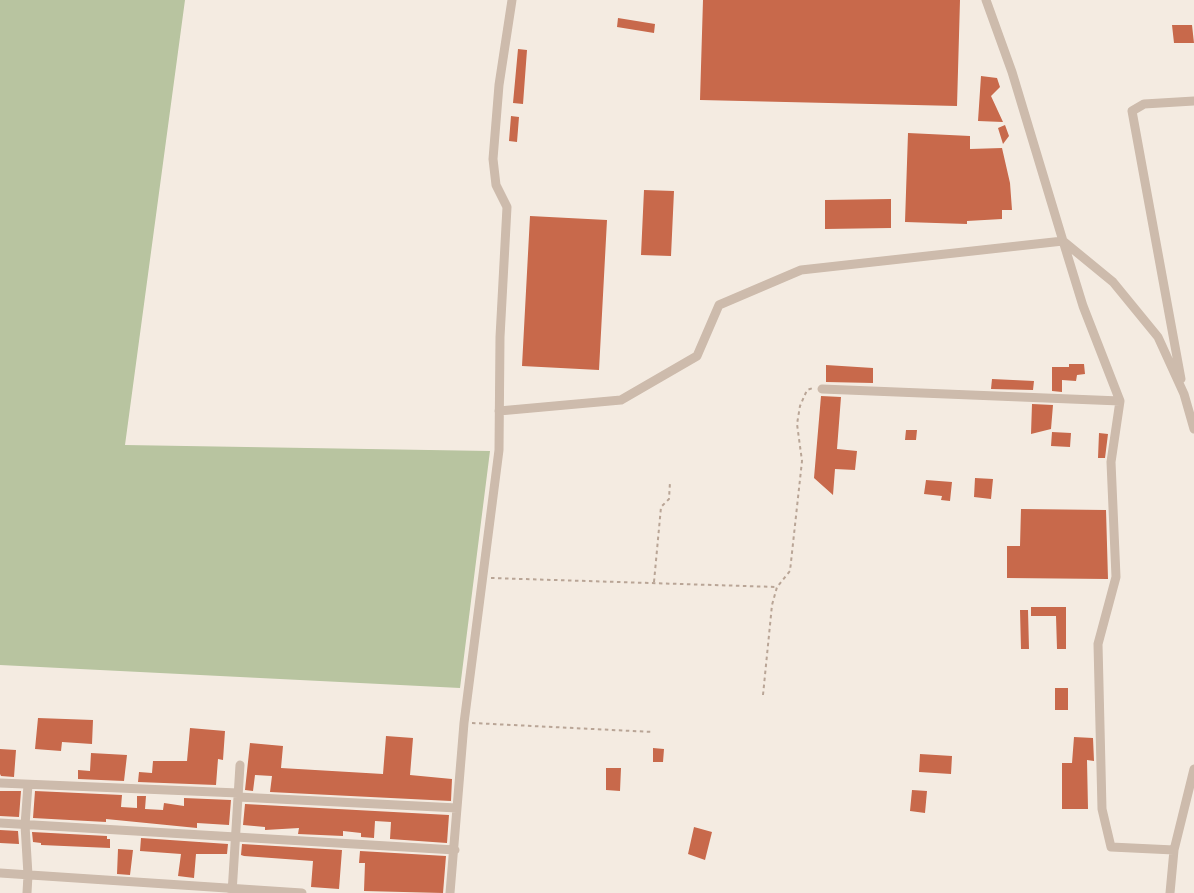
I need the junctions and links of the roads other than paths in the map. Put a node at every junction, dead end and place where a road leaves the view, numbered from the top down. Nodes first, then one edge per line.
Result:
1 (512, 0) edge
2 (986, 0) edge
3 (1194, 101) edge
4 (1063, 241) junction
5 (822, 389) road end
6 (1184, 394) junction
7 (1120, 401) junction
8 (499, 411) junction
9 (1194, 429) edge
10 (240, 765) dead end
11 (1194, 769) edge
12 (0, 783) edge
13 (28, 785) junction
14 (1192, 788) edge
15 (238, 795) junction
16 (457, 808) junction
17 (0, 823) edge
18 (26, 825) junction
19 (236, 838) junction
20 (455, 850) junction
21 (1174, 850) junction
22 (0, 873) edge
23 (28, 875) junction
24 (232, 891) edge
25 (27, 893) edge
26 (302, 893) edge
27 (450, 893) edge
28 (1170, 893) edge

1 - 8 street
2 - 4 street
3 - 6 street
4 - 6 street
4 - 7 street
4 - 8 street
5 - 7 street
6 - 9 street
7 - 21 street
8 - 16 street
10 - 15 street
11 - 14 street
12 - 13 street
13 - 15 street
13 - 18 street
14 - 21 street
15 - 16 street
15 - 19 street
16 - 20 street
17 - 18 street
18 - 19 street
18 - 23 street
19 - 20 street
19 - 24 street
20 - 27 street
21 - 28 street
22 - 23 street
23 - 24 street
23 - 25 street
24 - 26 street

